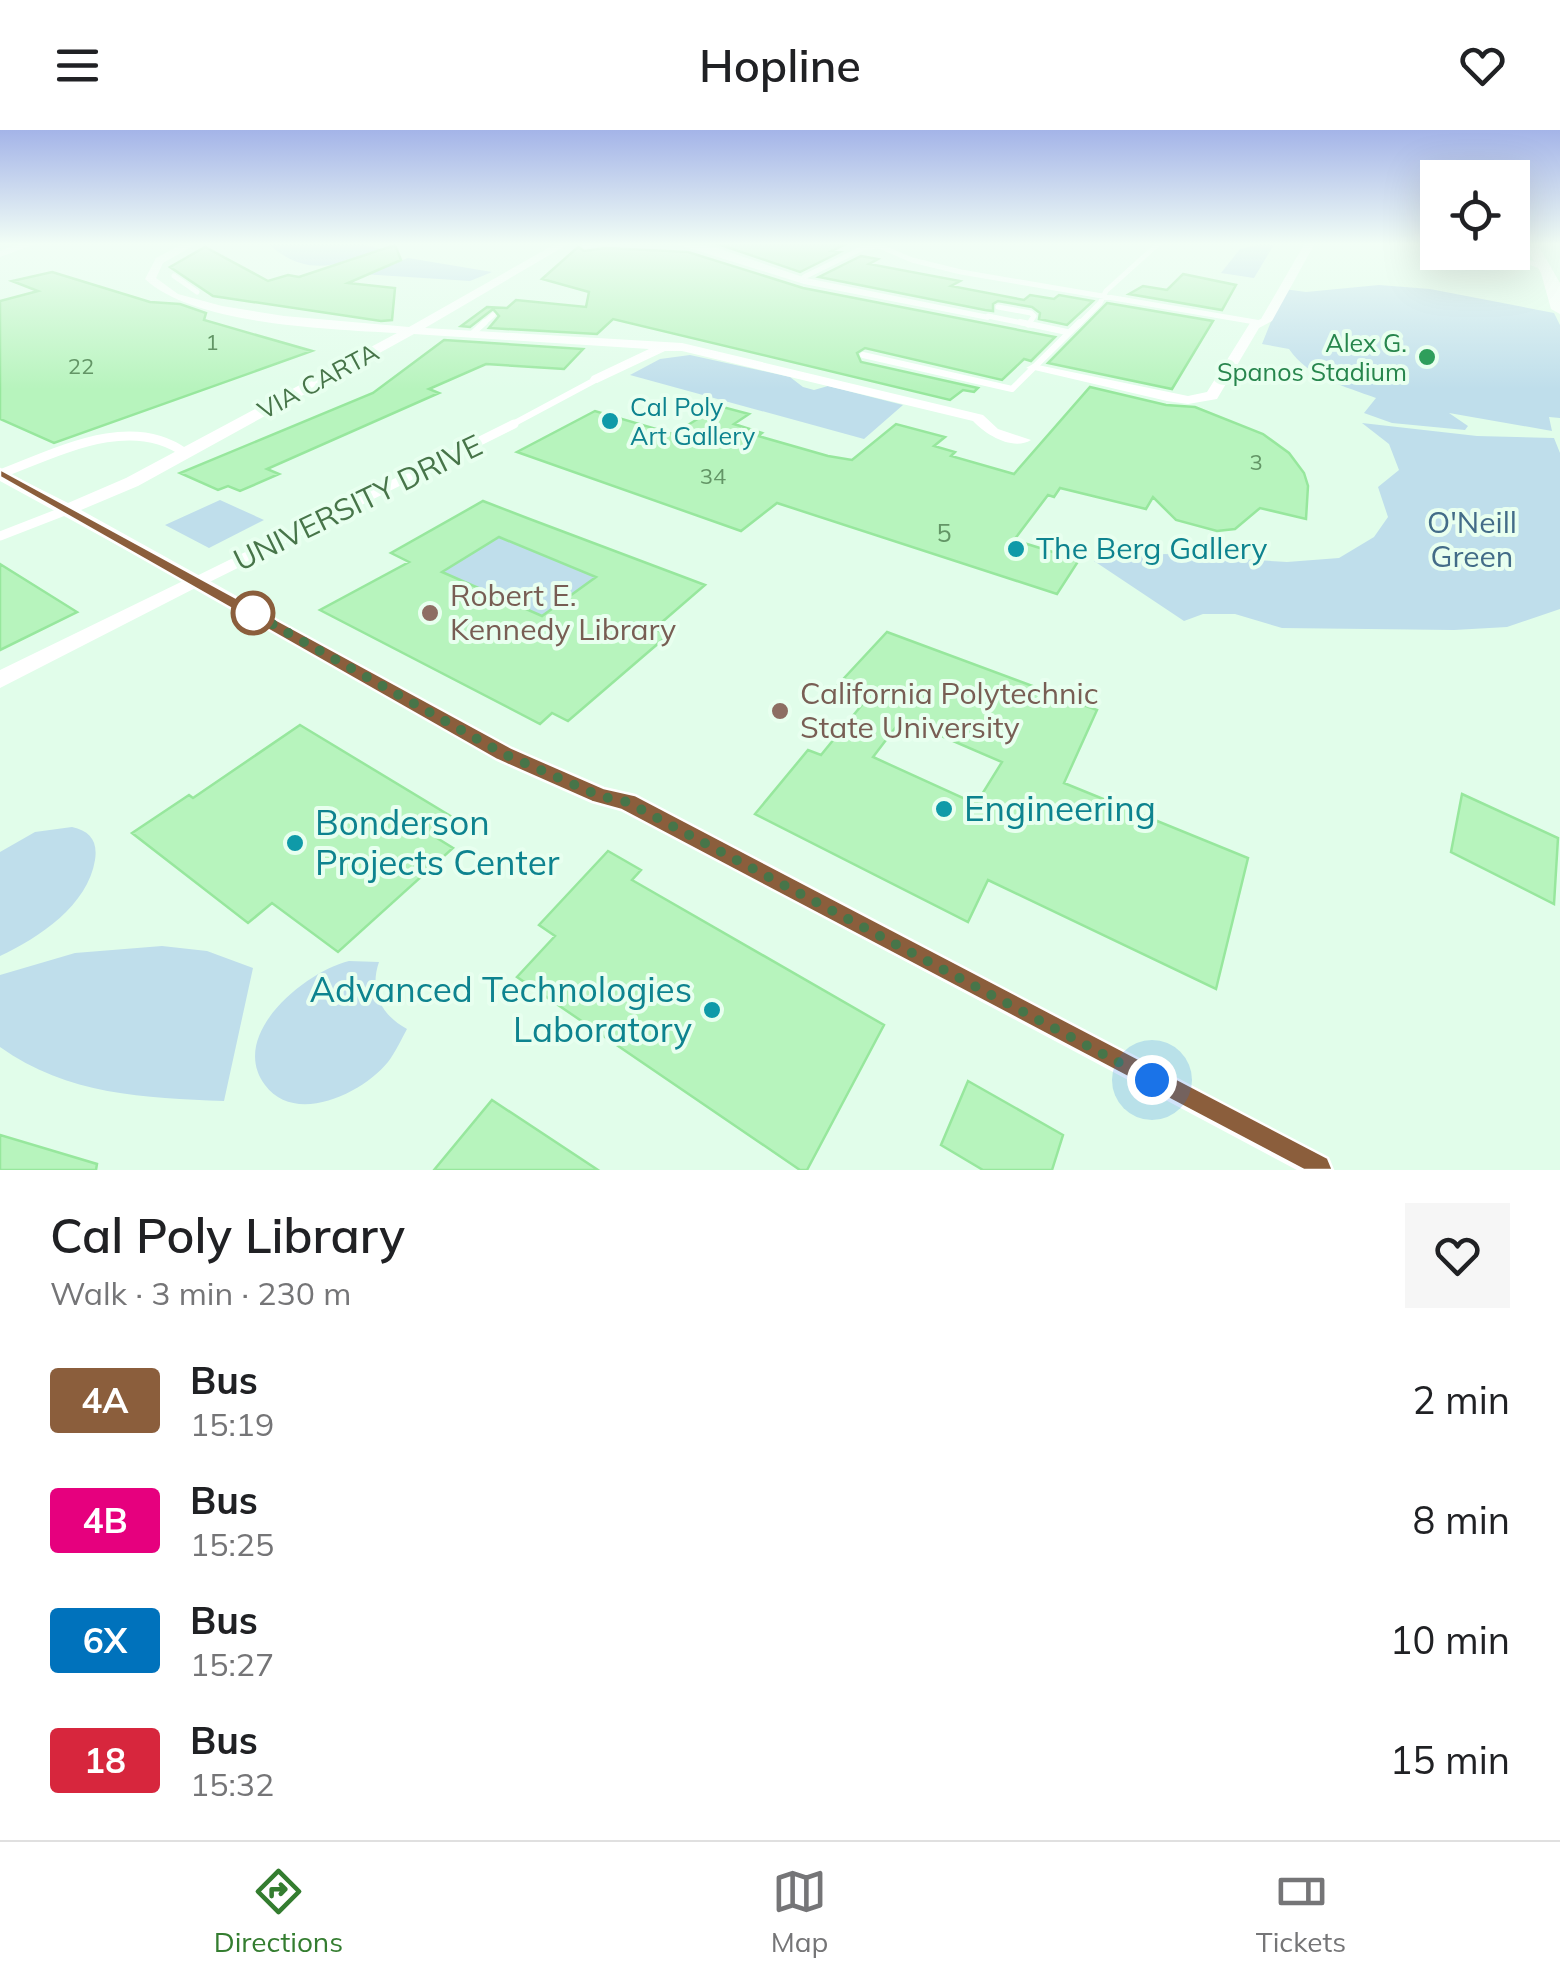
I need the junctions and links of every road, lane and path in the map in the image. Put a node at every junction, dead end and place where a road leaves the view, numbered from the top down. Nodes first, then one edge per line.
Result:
1 (164, 292) edge
2 (197, 292) edge
3 (480, 292) edge
4 (859, 292) edge
5 (1073, 292) edge
6 (1109, 292) edge
7 (1280, 292) edge
8 (174, 297) junction
9 (1103, 297) junction
10 (998, 306) dead end
11 (493, 315) dead end
12 (988, 316) joint
13 (1260, 323) junction
14 (1028, 324) junction
15 (414, 329) junction
16 (473, 332) junction
17 (1067, 332) junction
18 (660, 349) junction
19 (862, 355) dead end
20 (1033, 368) junction
21 (592, 383) joint
22 (1024, 440) dead end
23 (185, 453) junction
24 (0, 474) edge
25 (67, 510) junction
26 (0, 536) edge
27 (199, 581) junction
28 (0, 680) edge
29 (1316, 1170) edge

1 - 8 street
2 - 8 street
3 - 15 street, VIA CARTA
4 - 12 street
5 - 9 lane
6 - 9 lane
7 - 13 street
8 - 15 street
9 - 13 lane
9 - 17 lane
10 - 14 lane
11 - 16 lane
12 - 14 lane
13 - 20 street
14 - 17 lane
15 - 16 street
15 - 23 street, VIA CARTA
16 - 18 street
17 - 20 lane
18 - 21 street, UNIVERSITY DRIVE
18 - 22 street
19 - 20 lane
21 - 27 lane, UNIVERSITY DRIVE
23 - 24 lane
23 - 25 street, VIA CARTA
24 - 25 street
25 - 26 lane
25 - 27 street
27 - 28 street, UNIVERSITY DRIVE
27 - 29 lane

